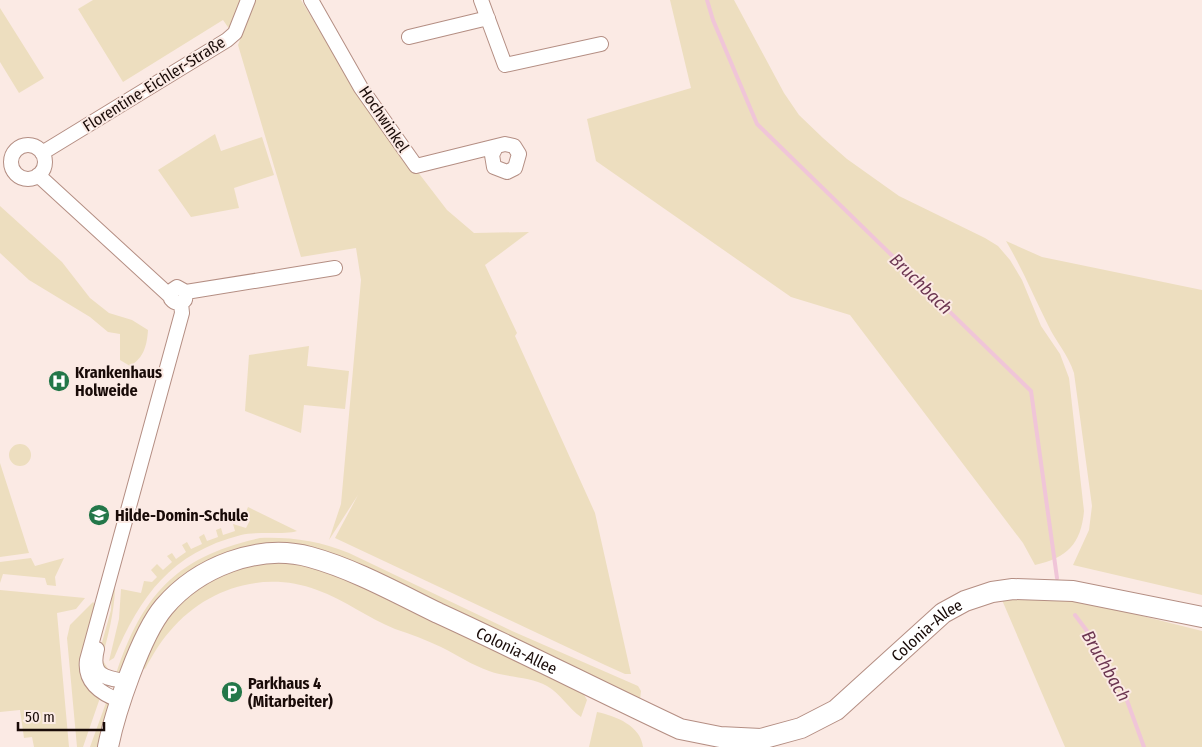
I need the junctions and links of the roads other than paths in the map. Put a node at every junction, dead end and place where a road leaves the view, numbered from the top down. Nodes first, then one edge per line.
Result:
1 (248, 0) edge
2 (312, 0) edge
3 (482, 0) edge
4 (488, 18) junction
5 (409, 37) dead end
6 (601, 44) dead end
7 (496, 147) dead end
8 (42, 153) junction
9 (6, 169) edge
10 (38, 175) junction
11 (335, 268) dead end
12 (179, 297) junction
13 (1202, 617) edge
14 (97, 623) junction
15 (129, 682) junction
16 (121, 701) junction
17 (108, 747) edge

1 - 8 street, Florentine-Eichler-Straße
2 - 7 street, Hochwinkel
3 - 4 street
4 - 5 street
4 - 6 street
8 - 9 street
8 - 10 street
9 - 10 street
10 - 12 street
11 - 12 street
12 - 14 street
13 - 15 main road, Colonia-Allee
14 - 15 street
14 - 16 street
15 - 16 main road, Colonia-Allee
16 - 17 main road, Colonia-Allee

